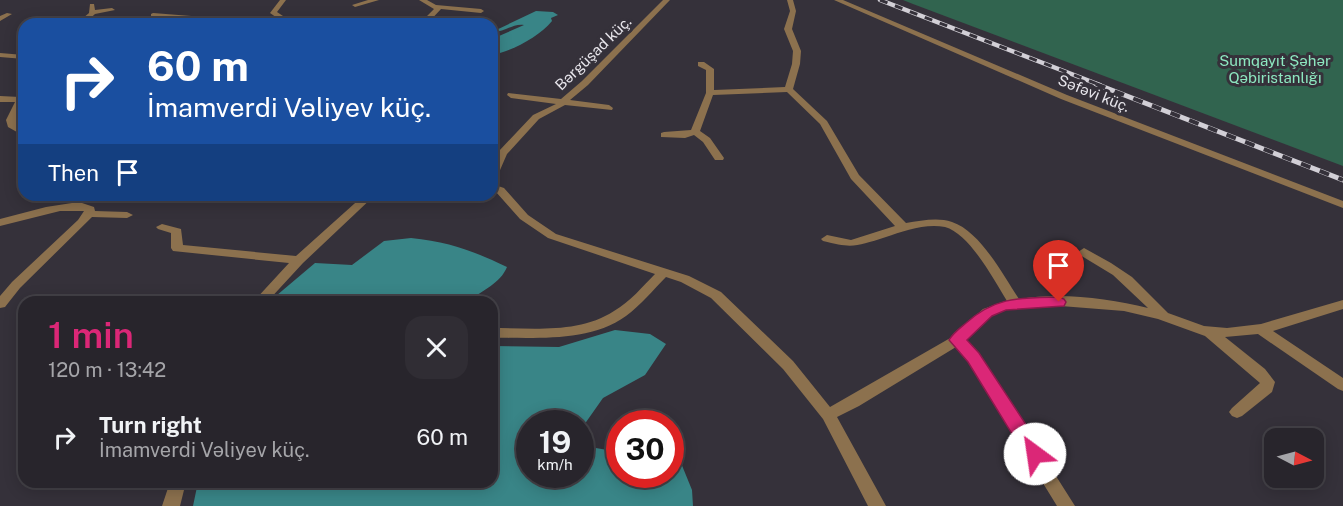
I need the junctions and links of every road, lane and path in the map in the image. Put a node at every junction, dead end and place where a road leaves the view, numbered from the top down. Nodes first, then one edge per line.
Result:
1 (283, 0) edge
2 (376, 0) edge
3 (422, 0) edge
4 (668, 0) edge
5 (790, 0) edge
6 (837, 0) edge
7 (355, 4) dead end
8 (437, 7) junction
9 (112, 10) dead end
10 (481, 10) dead end
11 (9, 14) dead end
12 (153, 15) dead end
13 (0, 18) edge
14 (85, 18) edge
15 (191, 18) edge
16 (281, 18) edge
17 (430, 18) edge
18 (0, 55) edge
19 (18, 56) edge
20 (701, 63) dead end
21 (789, 89) junction
22 (710, 93) junction
23 (511, 95) dead end
24 (0, 99) edge
25 (18, 99) edge
26 (563, 102) junction
27 (18, 108) edge
28 (609, 108) dead end
29 (18, 130) edge
30 (695, 132) junction
31 (664, 135) dead end
32 (719, 158) dead end
33 (498, 163) edge
34 (498, 189) edge
35 (363, 201) edge
36 (1343, 205) edge
37 (89, 214) junction
38 (127, 215) dead end
39 (0, 223) edge
40 (162, 227) dead end
41 (903, 227) junction
42 (827, 239) dead end
43 (1084, 252) dead end
44 (299, 260) junction
45 (664, 272) junction
46 (265, 296) edge
47 (1015, 303) junction
48 (0, 304) edge
49 (1343, 304) edge
50 (1163, 316) junction
51 (1262, 330) junction
52 (1209, 332) junction
53 (498, 333) edge
54 (957, 340) junction
55 (1343, 385) edge
56 (1238, 412) dead end
57 (828, 415) junction
58 (176, 488) edge
59 (171, 506) edge
60 (877, 506) edge
61 (1066, 506) edge

1 - 16 street
2 - 7 street
3 - 8 street
4 - 26 street, Bərgüşad küç.
5 - 21 street
6 - 36 street, Səfəvi küç.
8 - 10 street
8 - 17 street
9 - 14 street
11 - 13 street
12 - 15 street
18 - 19 street
20 - 22 street
21 - 22 street
21 - 41 street
22 - 30 street
23 - 26 street
24 - 25 street
26 - 28 street
26 - 33 street, Bərgüşad küç.
27 - 29 street
30 - 31 street
30 - 32 street
34 - 45 street
35 - 44 street
37 - 38 street
37 - 39 street
37 - 48 street
40 - 44 street
41 - 42 street
41 - 47 street
43 - 50 street
44 - 46 street
45 - 53 street
45 - 57 street
47 - 50 street
47 - 54 street
49 - 51 street
50 - 52 street
51 - 52 street
51 - 55 street
52 - 56 street
54 - 57 street
54 - 61 street
57 - 60 street
58 - 59 street

